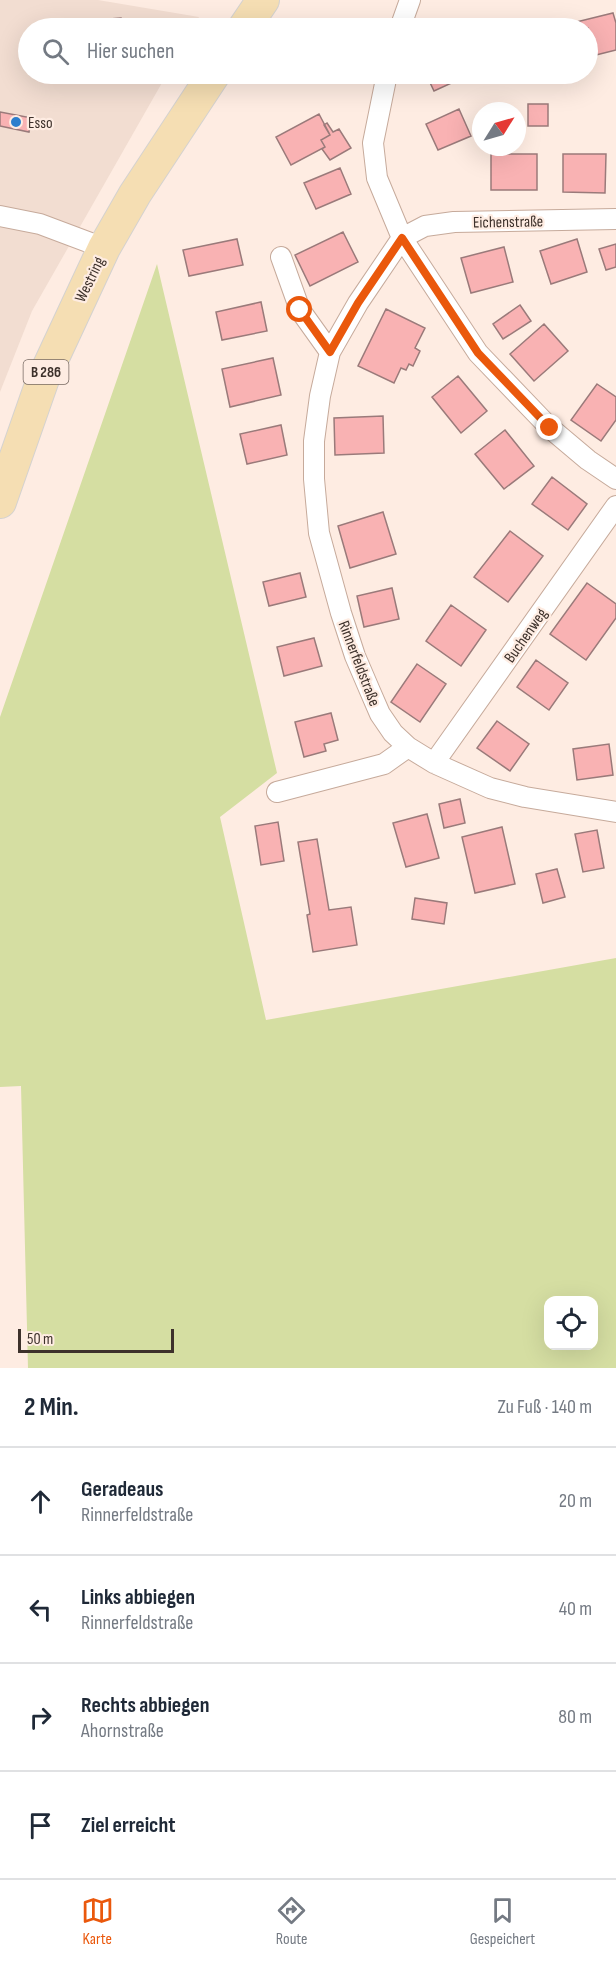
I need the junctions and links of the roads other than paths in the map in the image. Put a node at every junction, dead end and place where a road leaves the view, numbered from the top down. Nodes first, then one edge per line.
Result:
1 (263, 0) edge
2 (410, 0) edge
3 (251, 18) edge
4 (404, 18) edge
5 (207, 84) edge
6 (385, 84) edge
7 (0, 216) edge
8 (616, 219) edge
9 (402, 238) junction
10 (104, 248) junction
11 (282, 257) dead end
12 (330, 352) junction
13 (616, 478) edge
14 (0, 502) edge
15 (616, 506) edge
16 (408, 747) junction
17 (434, 763) junction
18 (277, 792) dead end
19 (616, 812) edge

1 - 3 main road
2 - 4 street
5 - 10 main road, Westring / B 286
6 - 9 street
7 - 10 street
8 - 9 street, Eichenstraße
9 - 12 street, Rinnerfeldstraße
9 - 13 street
10 - 14 main road, Westring / B 286
11 - 12 street
12 - 16 street, Rinnerfeldstraße
15 - 17 street, Buchenweg
16 - 17 street, Rinnerfeldstraße
16 - 18 street
17 - 19 street, Rinnerfeldstraße

